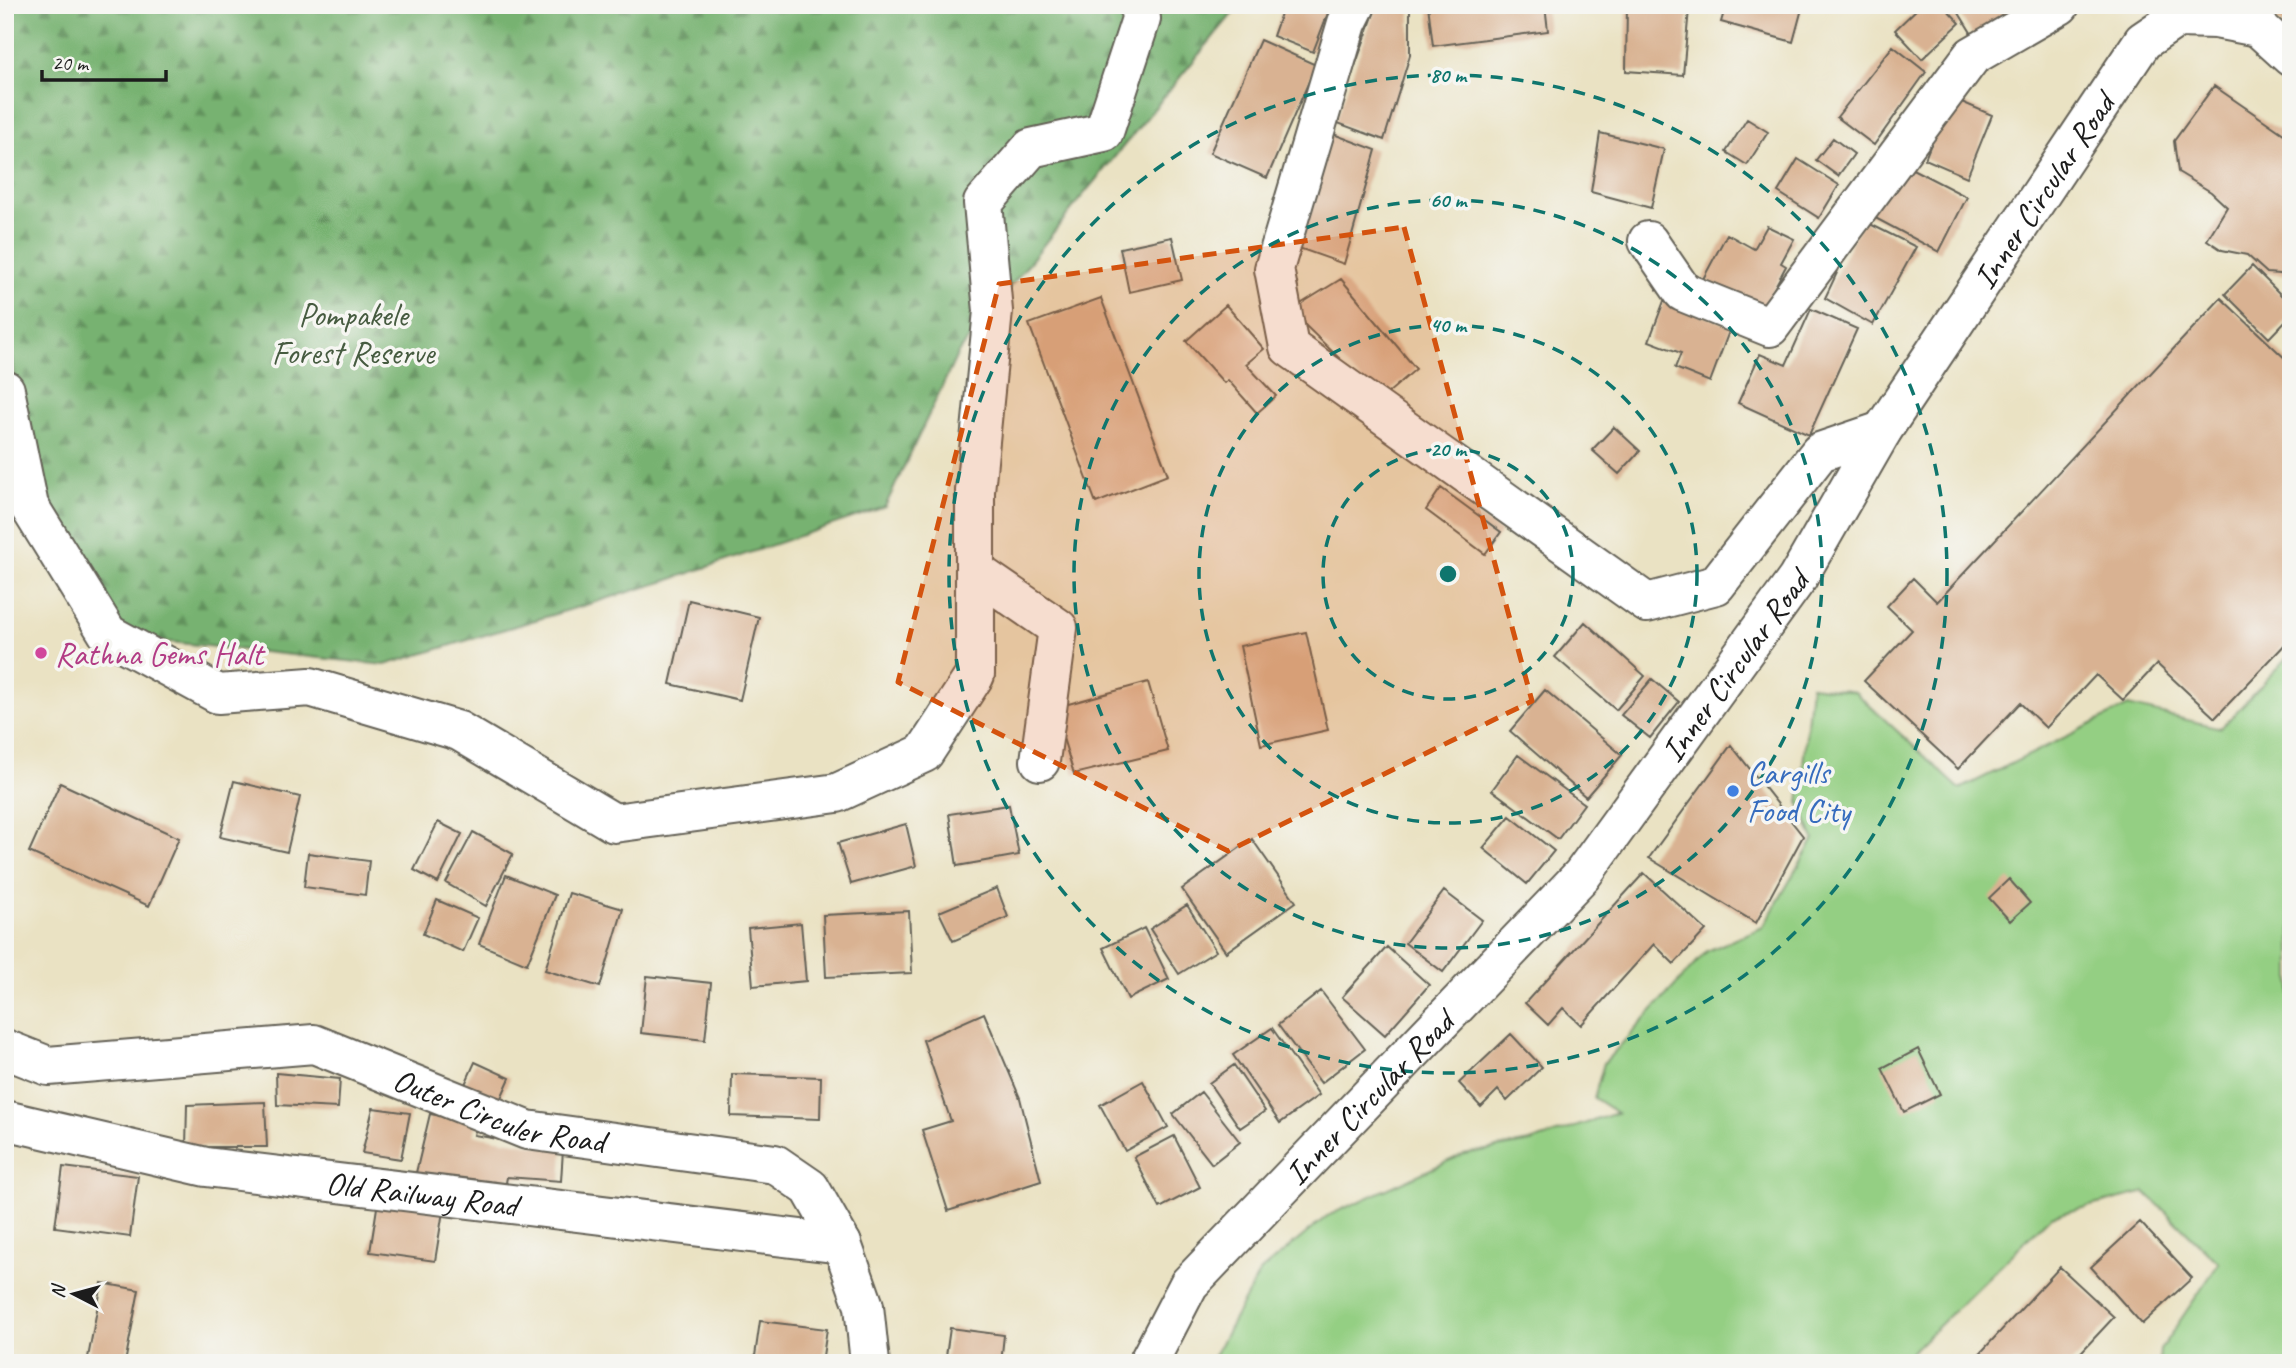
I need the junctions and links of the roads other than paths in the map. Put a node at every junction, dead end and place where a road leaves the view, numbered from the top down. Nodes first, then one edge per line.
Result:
1 (1139, 5) edge
2 (1356, 5) edge
3 (2060, 5) edge
4 (2173, 12) edge
5 (2221, 12) edge
6 (2291, 57) edge
7 (1648, 242) dead end
8 (5, 390) edge
9 (1882, 431) junction
10 (975, 572) junction
11 (1040, 761) dead end
12 (5, 1049) edge
13 (5, 1120) edge
14 (842, 1244) junction
15 (870, 1363) edge
16 (1148, 1363) edge

1 - 10 street
2 - 9 street
3 - 7 street
4 - 5 street, Inner Circular Road
4 - 9 street, Inner Circular Road
5 - 6 street, Inner Circular Road
8 - 10 street
9 - 16 street, Inner Circular Road
10 - 11 street
12 - 14 street, Outer Circuler Road
13 - 14 street, Old Railway Road
14 - 15 street, Outer Circuler Road

